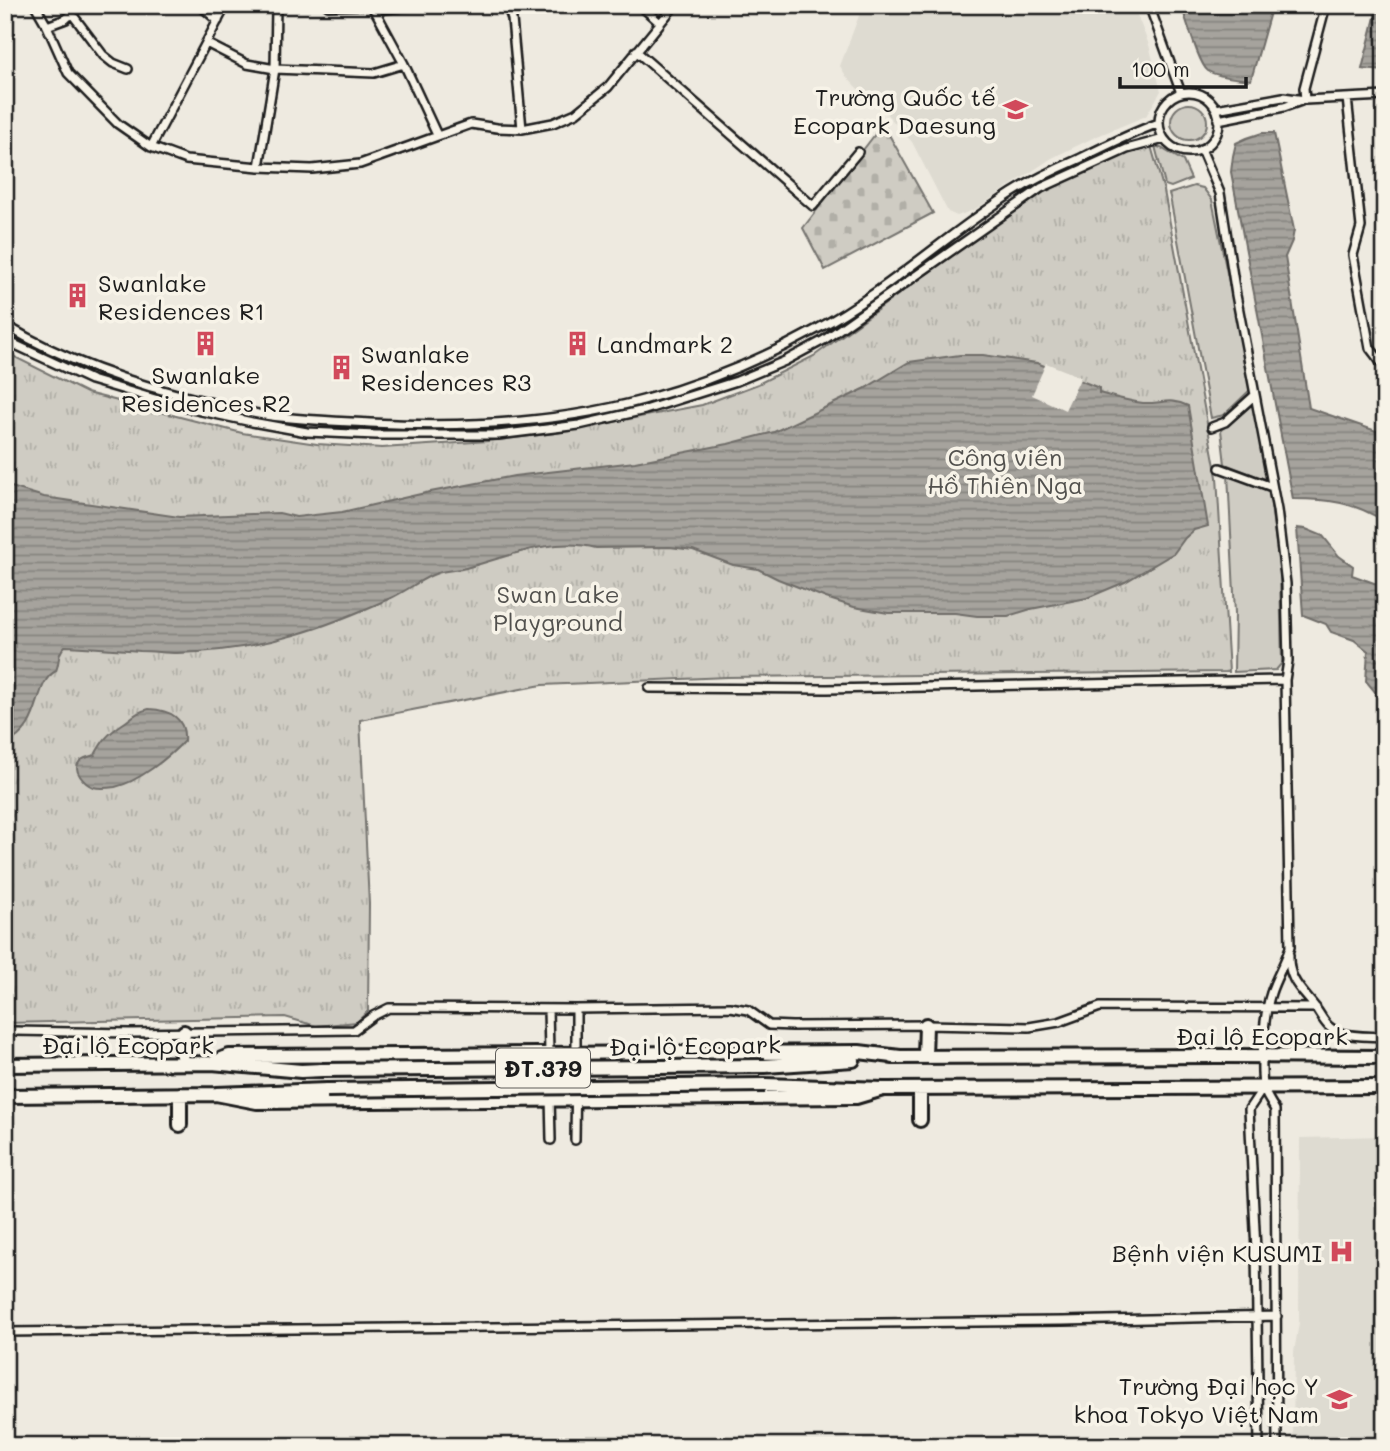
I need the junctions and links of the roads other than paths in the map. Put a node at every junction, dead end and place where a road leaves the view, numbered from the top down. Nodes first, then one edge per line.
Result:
1 (35, 5) edge
2 (81, 5) edge
3 (200, 5) edge
4 (226, 5) edge
5 (276, 5) edge
6 (366, 5) edge
7 (422, 5) edge
8 (507, 5) edge
9 (640, 5) edge
10 (675, 5) edge
11 (1149, 5) edge
12 (1326, 5) edge
13 (328, 6) edge
14 (373, 8) edge
15 (72, 14) junction
16 (218, 21) junction
17 (660, 23) junction
18 (47, 26) junction
19 (206, 43) junction
20 (636, 51) junction
21 (404, 64) junction
22 (128, 69) dead end
23 (275, 69) junction
24 (1181, 93) junction
25 (1385, 96) edge
26 (1347, 98) junction
27 (1305, 100) junction
28 (1216, 109) junction
29 (1219, 120) junction
30 (1159, 122) junction
31 (522, 129) junction
32 (437, 135) junction
33 (1164, 139) junction
34 (151, 147) junction
35 (1200, 149) junction
36 (858, 152) dead end
37 (259, 167) junction
38 (1037, 179) junction
39 (1041, 188) junction
40 (891, 281) junction
41 (897, 290) junction
42 (5, 325) edge
43 (5, 340) edge
44 (54, 349) junction
45 (49, 360) junction
46 (1385, 363) edge
47 (733, 371) junction
48 (737, 381) junction
49 (1255, 395) junction
50 (202, 401) junction
51 (199, 411) junction
52 (474, 425) junction
53 (1212, 427) dead end
54 (473, 435) junction
55 (1220, 468) dead end
56 (1272, 487) junction
57 (1285, 680) junction
58 (649, 688) dead end
59 (1290, 947) junction
60 (1267, 1008) junction
61 (1316, 1008) junction
62 (548, 1009) junction
63 (576, 1009) junction
64 (926, 1025) junction
65 (15, 1031) dead end
66 (184, 1032) junction
67 (1385, 1038) edge
68 (549, 1055) junction
69 (576, 1055) junction
70 (925, 1056) junction
71 (900, 1057) junction
72 (1263, 1057) junction
73 (1385, 1057) edge
74 (182, 1063) junction
75 (212, 1063) junction
76 (5, 1065) edge
77 (1385, 1087) edge
78 (1263, 1088) junction
79 (883, 1089) junction
80 (920, 1089) junction
81 (180, 1094) junction
82 (216, 1094) junction
83 (5, 1096) edge
84 (576, 1099) junction
85 (550, 1100) junction
86 (920, 1120) dead end
87 (180, 1125) dead end
88 (551, 1140) dead end
89 (575, 1140) dead end
90 (1257, 1317) junction
91 (1277, 1317) junction
92 (5, 1332) edge
93 (1259, 1446) edge
94 (1277, 1446) edge

1 - 18 street
2 - 15 street
3 - 16 street
4 - 16 street
5 - 23 street
6 - 13 street
7 - 14 street
8 - 31 street
9 - 17 street
10 - 17 street
11 - 24 street
12 - 27 street
14 - 21 street
15 - 18 street
15 - 22 street
16 - 19 street
17 - 20 street
18 - 34 street
19 - 23 street
19 - 34 street
20 - 31 street
20 - 36 street
21 - 23 street
21 - 32 street
23 - 37 street
24 - 28 street
24 - 30 street
25 - 26 street
26 - 27 street
26 - 46 street
27 - 28 street
27 - 29 street
28 - 29 street
29 - 35 street
30 - 33 street
30 - 38 street
31 - 32 street
32 - 37 street
33 - 35 street
33 - 39 street
34 - 37 street
35 - 49 street
38 - 39 street
38 - 40 street
39 - 41 street
40 - 41 street
40 - 47 street
41 - 48 street
42 - 44 street
43 - 45 street
44 - 45 street
44 - 50 street
45 - 51 street
47 - 48 street
47 - 52 street
48 - 54 street
49 - 53 street
49 - 56 street
50 - 51 street
50 - 52 street
51 - 54 street
52 - 54 street
55 - 56 street
56 - 57 street
57 - 58 street
57 - 59 street
59 - 60 street
59 - 61 street
60 - 61 street
60 - 64 street
60 - 72 street
61 - 67 street
62 - 63 street
62 - 66 street
62 - 68 street
63 - 64 street
63 - 69 street
64 - 70 highway
65 - 66 street
66 - 74 highway
68 - 69 highway
68 - 75 highway
68 - 85 street
69 - 71 highway
69 - 84 street
70 - 71 highway, Đại lộ Ecopark / ĐT.379
70 - 72 highway, Đại lộ Ecopark / ĐT.379
71 - 75 highway, Đại lộ Ecopark / ĐT.379, bridge
72 - 73 highway, Đại lộ Ecopark / ĐT.379
72 - 78 street
74 - 75 highway, Đại lộ Ecopark / ĐT.379
74 - 76 highway, Đại lộ Ecopark / ĐT.379
77 - 78 highway, Đại lộ Ecopark / ĐT.379
78 - 80 highway, Đại lộ Ecopark / ĐT.379
78 - 90 street
78 - 91 street
79 - 80 highway, Đại lộ Ecopark / ĐT.379
79 - 82 highway, Đại lộ Ecopark / ĐT.379, bridge
79 - 84 highway
80 - 86 highway
81 - 82 highway, Đại lộ Ecopark / ĐT.379
81 - 83 highway, Đại lộ Ecopark / ĐT.379
81 - 87 highway
82 - 85 highway
84 - 85 highway
84 - 89 street
85 - 88 street
90 - 91 street
90 - 92 street
90 - 93 street
91 - 94 street

